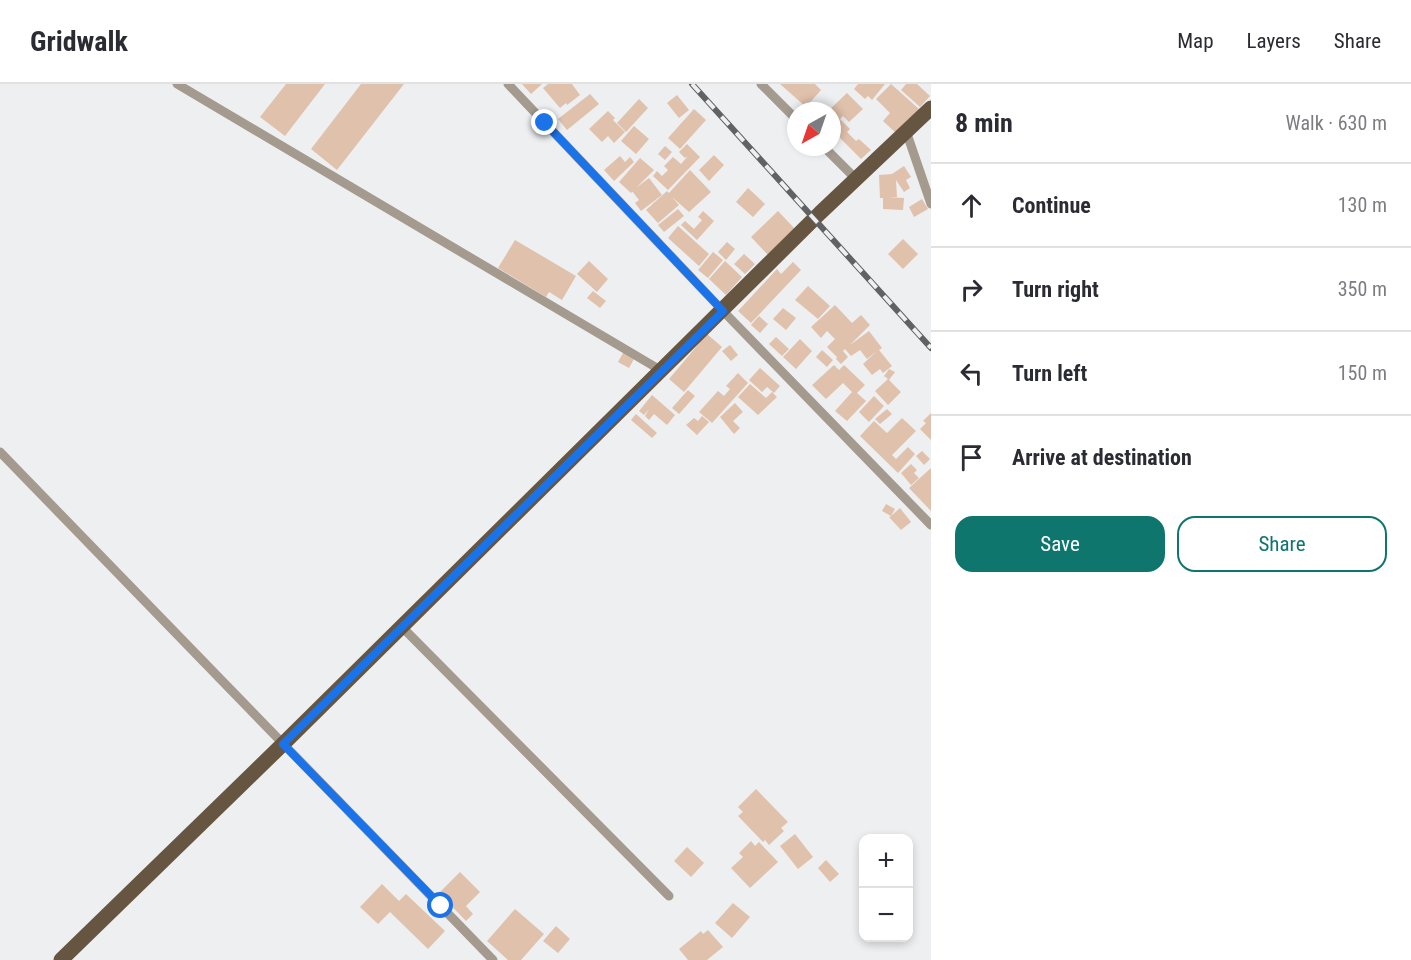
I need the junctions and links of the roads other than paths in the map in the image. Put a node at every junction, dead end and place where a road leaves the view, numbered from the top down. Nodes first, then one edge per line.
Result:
1 (177, 84) edge
2 (508, 84) edge
3 (761, 84) edge
4 (931, 108) edge
5 (787, 110) edge
6 (906, 131) junction
7 (833, 156) edge
8 (856, 179) junction
9 (931, 204) edge
10 (723, 311) junction
11 (662, 371) junction
12 (0, 452) edge
13 (931, 525) edge
14 (402, 627) junction
15 (283, 744) junction
16 (669, 896) dead end
17 (61, 960) edge
18 (493, 960) edge

1 - 11 street
2 - 10 street
3 - 5 street
4 - 6 main road
6 - 8 main road
6 - 9 street
7 - 8 street
8 - 10 main road
10 - 11 main road
10 - 13 street
11 - 14 main road
12 - 15 street
14 - 15 main road
14 - 16 street
15 - 17 main road
15 - 18 street

